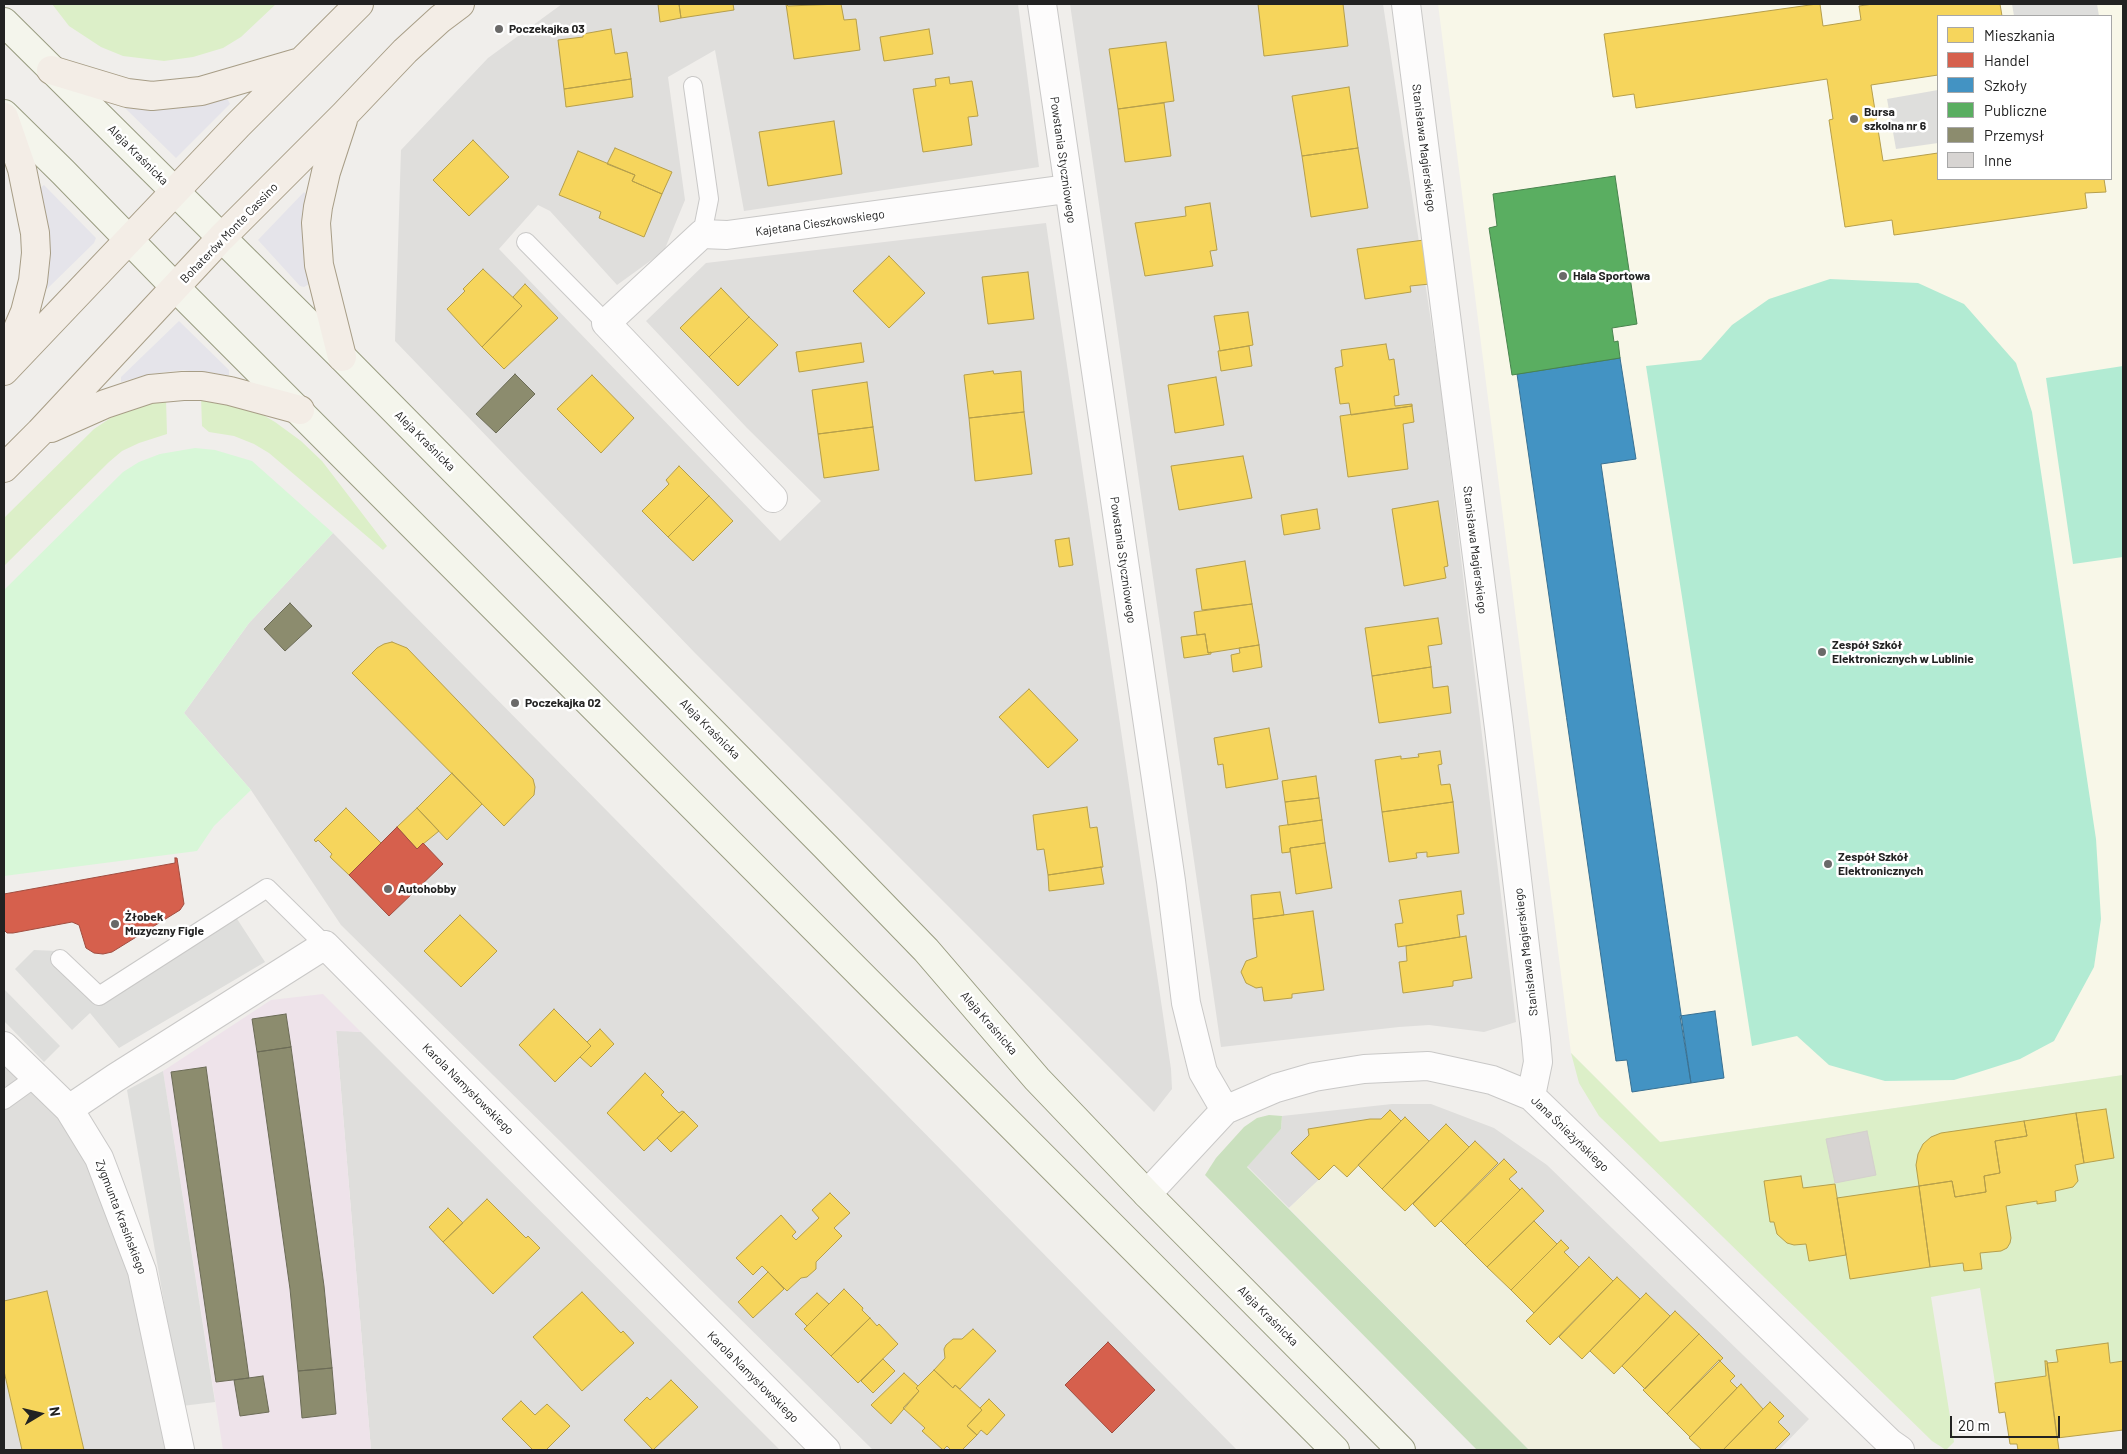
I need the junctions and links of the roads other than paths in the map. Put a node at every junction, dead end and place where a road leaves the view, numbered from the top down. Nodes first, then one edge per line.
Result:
1 (359, 4) edge
2 (460, 4) edge
3 (1042, 4) edge
4 (1406, 4) edge
5 (4, 22) edge
6 (301, 62) junction
7 (52, 70) junction
8 (693, 86) dead end
9 (344, 115) junction
10 (4, 116) edge
11 (1067, 189) junction
12 (175, 191) junction
13 (702, 234) junction
14 (221, 238) junction
15 (129, 239) junction
16 (526, 242) dead end
17 (176, 288) junction
18 (606, 323) junction
19 (342, 357) junction
20 (4, 362) edge
21 (4, 371) edge
22 (300, 410) junction
23 (40, 432) junction
24 (4, 468) edge
25 (773, 498) dead end
26 (324, 945) junction
27 (60, 959) dead end
28 (4, 1046) edge
29 (36, 1077) junction
30 (1531, 1096) junction
31 (4, 1100) edge
32 (69, 1110) junction
33 (1225, 1110) junction
34 (1147, 1194) junction
35 (180, 1450) edge
36 (826, 1450) edge
37 (1334, 1450) edge
38 (1401, 1450) edge
39 (1900, 1450) edge

1 - 6 main road
2 - 9 main road, Bohaterów Monte Cassino
3 - 11 street, Powstania Styczniowego
4 - 30 street, Stanisława Magierskiego
5 - 7 main road, Aleja Kraśnicka
6 - 7 main road
6 - 12 main road
7 - 12 main road, Aleja Kraśnicka
8 - 13 lane
9 - 14 main road, Bohaterów Monte Cassino
9 - 19 main road
10 - 15 main road
10 - 20 main road
11 - 13 street, Kajetana Cieszkowskiego
11 - 33 street, Powstania Styczniowego
12 - 14 main road, Aleja Kraśnicka
12 - 15 main road
13 - 18 street
14 - 17 main road, Bohaterów Monte Cassino
14 - 19 main road, Aleja Kraśnicka
15 - 17 main road
15 - 21 main road
16 - 18 lane
17 - 22 main road
17 - 23 main road, Bohaterów Monte Cassino
18 - 25 street
19 - 34 main road, Aleja Kraśnicka
22 - 23 main road
22 - 37 main road
23 - 24 main road, Bohaterów Monte Cassino
26 - 27 lane
26 - 32 street
26 - 36 street, Karola Namysłowskiego
28 - 29 street, Zygmunta Krasińskiego
29 - 31 lane
29 - 32 street, Zygmunta Krasińskiego
30 - 33 street, Jana Śnieżyńskiego
30 - 39 street, Jana Śnieżyńskiego
32 - 35 street, Zygmunta Krasińskiego
33 - 34 street, Jana Śnieżyńskiego
34 - 38 main road, Aleja Kraśnicka

